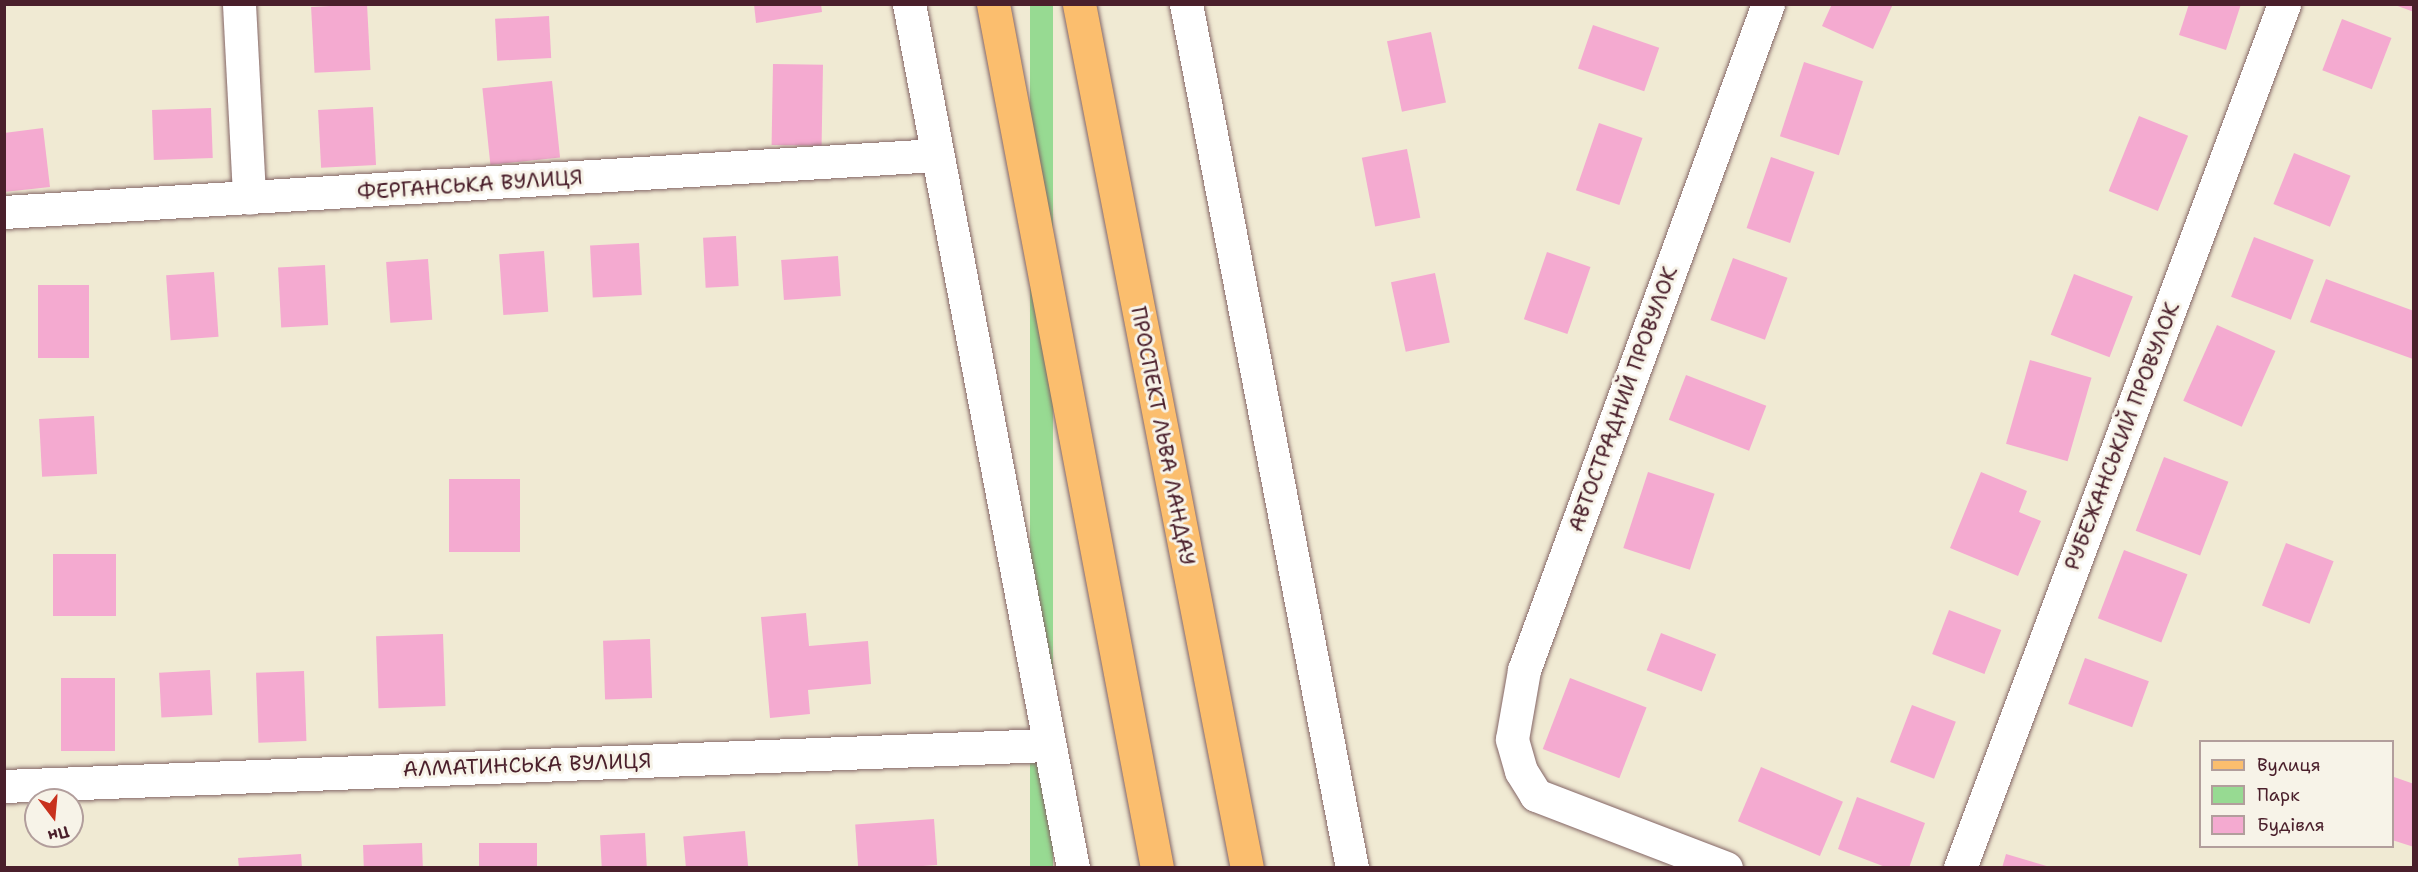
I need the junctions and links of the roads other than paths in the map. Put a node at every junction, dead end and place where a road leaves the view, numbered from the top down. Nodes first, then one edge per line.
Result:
1 (239, 4) edge
2 (909, 4) edge
3 (993, 4) edge
4 (1079, 4) edge
5 (1186, 4) edge
6 (1768, 4) edge
7 (2284, 4) edge
8 (936, 155) junction
9 (249, 198) junction
10 (4, 212) edge
11 (1049, 745) junction
12 (4, 786) edge
13 (1073, 867) edge
14 (1156, 867) edge
15 (1247, 867) edge
16 (1352, 867) edge
17 (1726, 867) edge
18 (1960, 867) edge

1 - 9 street
2 - 8 street
3 - 14 main road
4 - 15 main road, ПРОСПЕКТ ЛЬВА ЛАНДАУ
5 - 16 street
6 - 17 street, АВТОСТРАДНИЙ ПРОВУЛОК
7 - 18 street, РУБЕЖАНСЬКИЙ ПРОВУЛОК
8 - 9 street, ФЕРГАНСЬКА ВУЛИЦЯ
8 - 11 street
9 - 10 street, ФЕРГАНСЬКА ВУЛИЦЯ
11 - 12 street, АЛМАТИНСЬКА ВУЛИЦЯ
11 - 13 street

